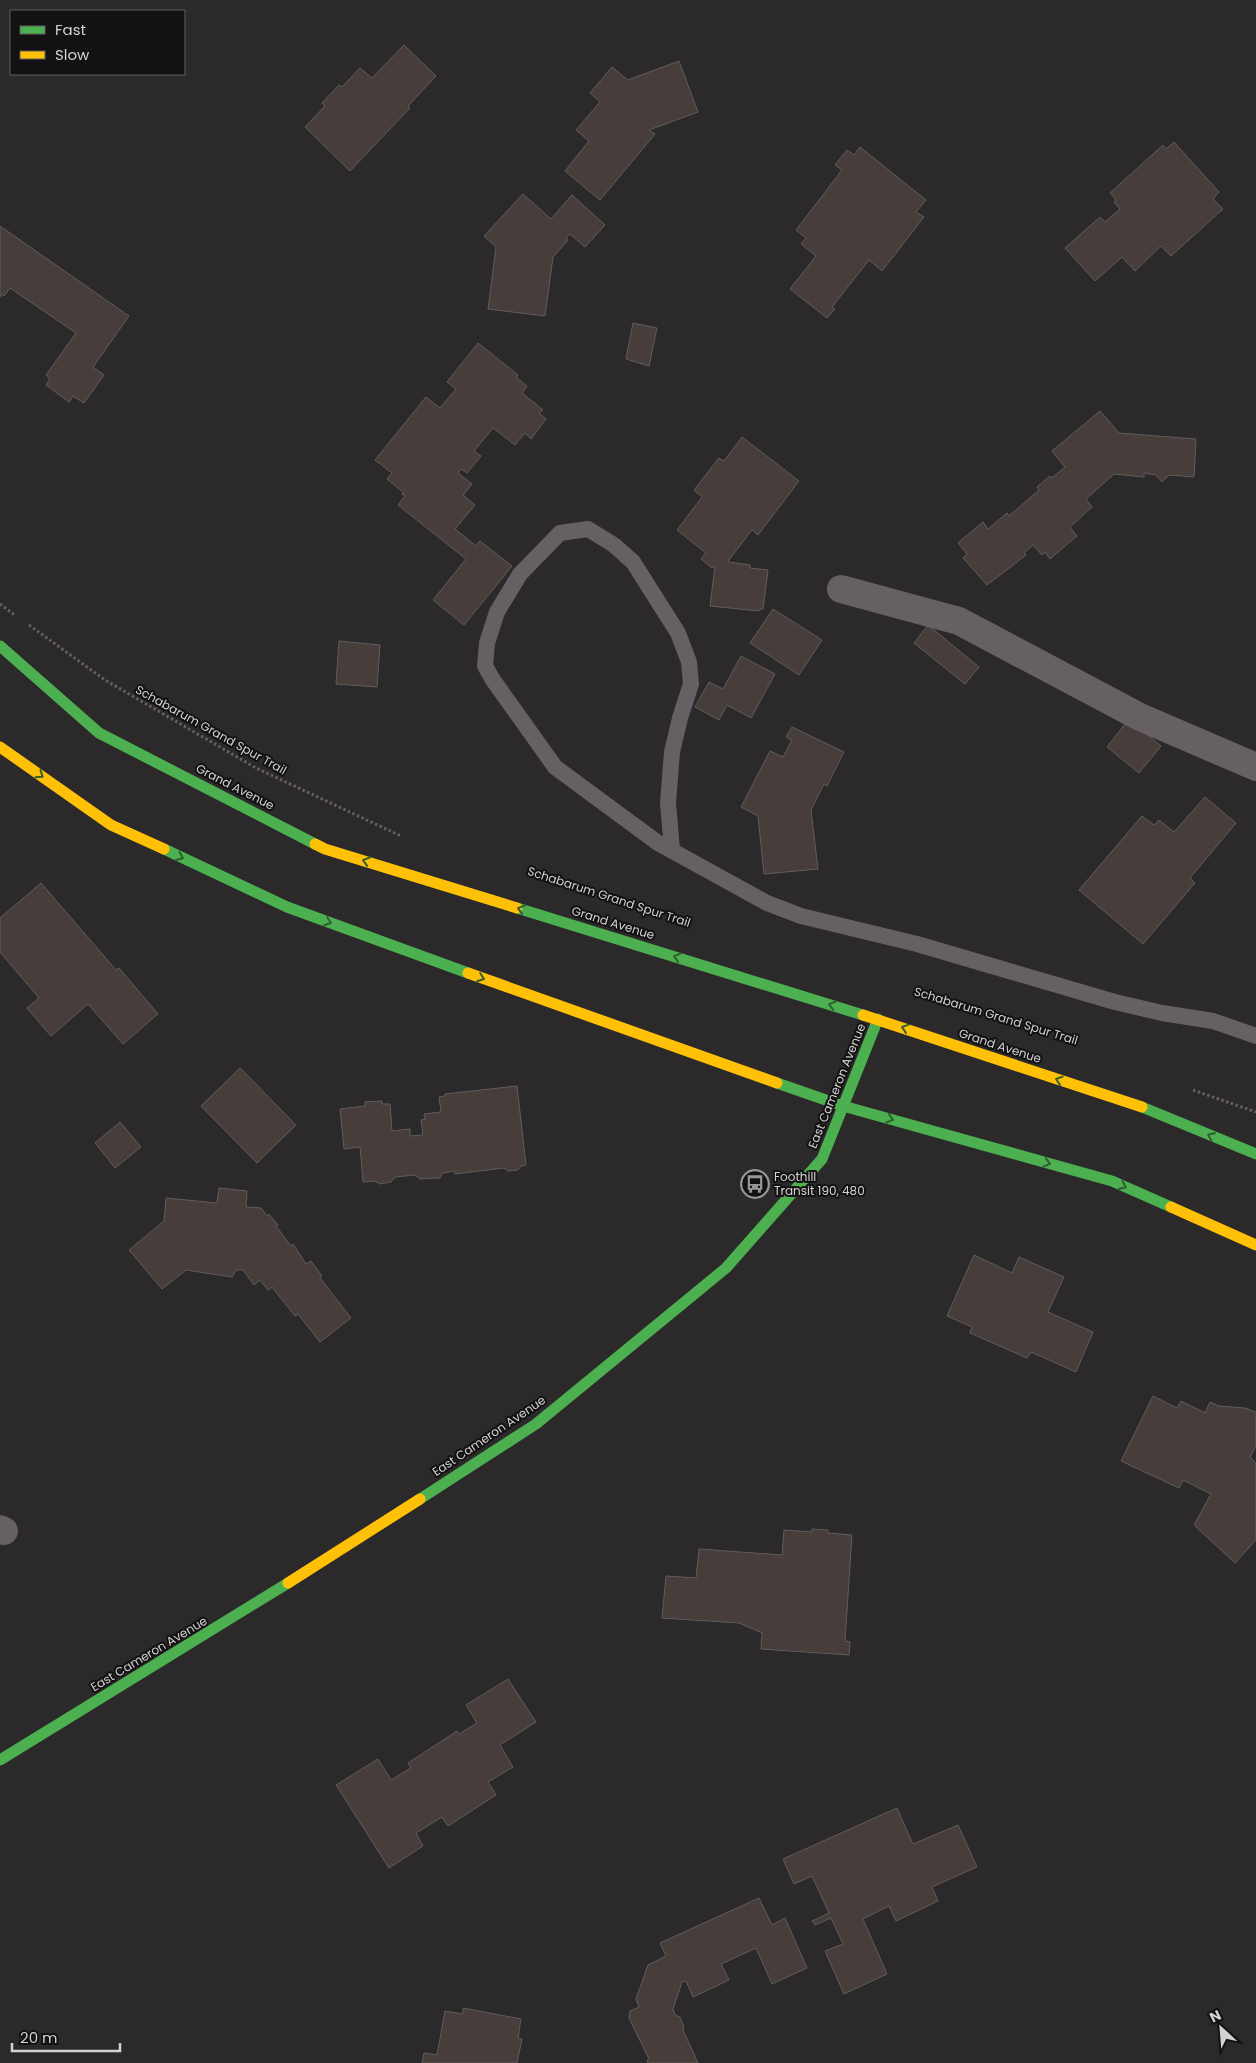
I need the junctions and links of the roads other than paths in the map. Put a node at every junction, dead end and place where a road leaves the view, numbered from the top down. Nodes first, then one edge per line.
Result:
1 (841, 589) dead end
2 (0, 646) edge
3 (0, 747) edge
4 (1256, 767) edge
5 (672, 850) junction
6 (878, 1019) junction
7 (1256, 1036) edge
8 (844, 1106) junction
9 (1256, 1154) edge
10 (1256, 1245) edge
11 (0, 1760) edge

1 - 4 street
6 -> 2 main road, Grand Avenue
3 -> 8 main road
5 - 5 lane
5 - 7 lane
6 - 8 main road, East Cameron Avenue
9 -> 6 main road, Grand Avenue
8 -> 10 main road
8 - 11 main road, East Cameron Avenue

